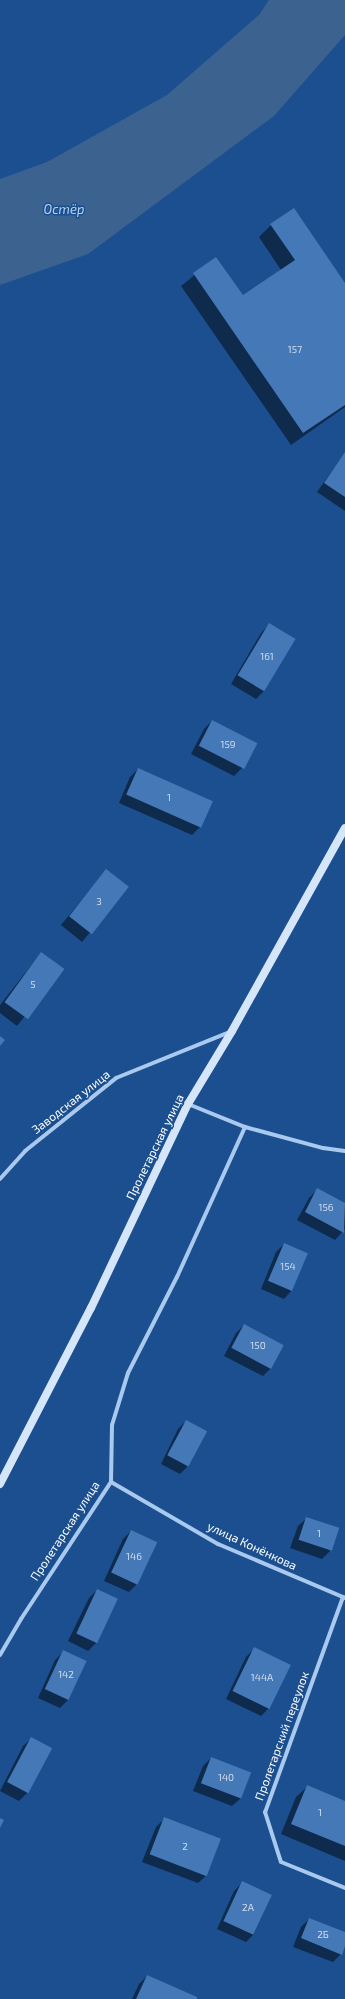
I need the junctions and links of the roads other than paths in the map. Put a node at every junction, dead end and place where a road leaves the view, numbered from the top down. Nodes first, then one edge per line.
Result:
1 (345, 828) edge
2 (232, 1031) junction
3 (188, 1104) junction
4 (246, 1127) junction
5 (345, 1151) edge
6 (0, 1178) edge
7 (111, 1482) junction
8 (0, 1484) edge
9 (344, 1598) edge
10 (0, 1655) edge
11 (345, 1888) edge

1 - 2 main road, Пролетарская улица
2 - 3 main road, Пролетарская улица
2 - 6 street, Заводская улица
3 - 4 street
3 - 8 main road, Пролетарская улица
4 - 5 street
4 - 7 street, Пролетарская улица
7 - 9 street, улица Конёнкова
7 - 10 street, Пролетарская улица
9 - 11 street, Пролетарский переулок

